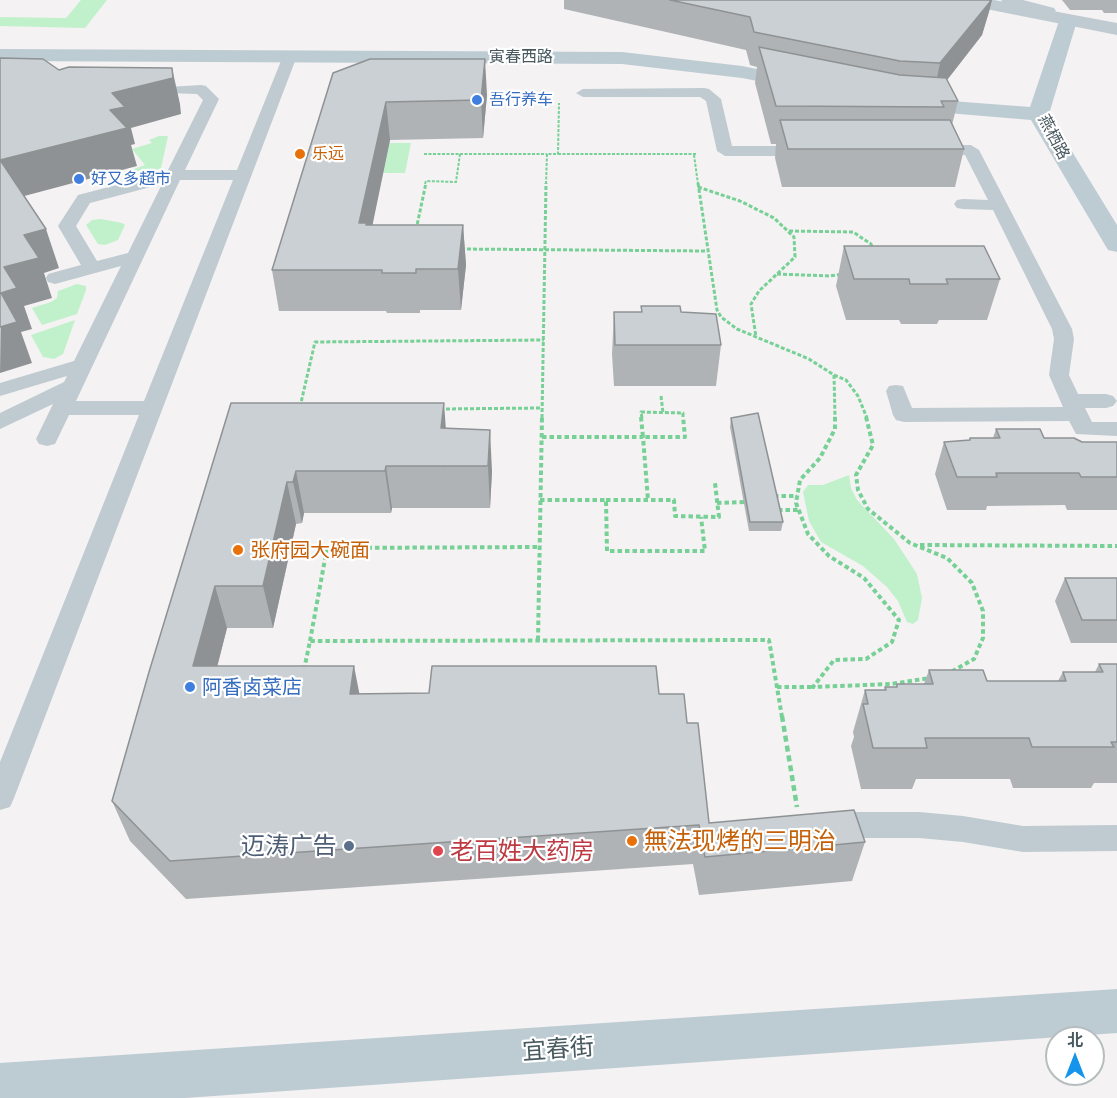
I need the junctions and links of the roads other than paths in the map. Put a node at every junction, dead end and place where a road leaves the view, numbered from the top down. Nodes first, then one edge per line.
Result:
1 (966, 0) edge
2 (1008, 0) edge
3 (1058, 16) junction
4 (1117, 29) edge
5 (0, 54) edge
6 (290, 56) junction
7 (823, 88) edge
8 (173, 90) edge
9 (583, 93) dead end
10 (893, 103) edge
11 (1038, 114) junction
12 (912, 150) edge
13 (831, 151) edge
14 (176, 175) junction
15 (243, 175) junction
16 (963, 204) dead end
17 (999, 205) junction
18 (1117, 244) edge
19 (137, 256) junction
20 (92, 268) junction
21 (55, 278) dead end
22 (83, 365) junction
23 (73, 386) junction
24 (0, 390) edge
25 (896, 391) dead end
26 (1106, 401) dead end
27 (62, 408) junction
28 (152, 408) junction
29 (1077, 415) junction
30 (0, 422) edge
31 (1117, 429) edge
32 (47, 439) dead end
33 (1106, 451) edge
34 (0, 798) edge
35 (800, 825) edge
36 (1117, 838) edge
37 (1117, 1011) edge
38 (0, 1087) edge

1 - 3 street
2 - 3 lane
3 - 4 street
3 - 11 street, 燕栖路
5 - 6 street, 寅春西路
6 - 7 street, 寅春西路
6 - 15 lane
8 - 14 lane
9 - 13 lane
10 - 11 street
11 - 18 street, 燕栖路
12 - 17 lane
14 - 15 lane
14 - 19 lane
14 - 20 lane
15 - 28 lane
16 - 17 lane
17 - 29 lane
19 - 20 lane
19 - 22 lane
20 - 21 lane
22 - 23 lane
22 - 24 lane
23 - 27 lane
23 - 30 lane
25 - 29 lane
26 - 29 lane
27 - 28 lane
27 - 32 lane
28 - 34 lane
29 - 31 lane
29 - 33 lane
35 - 36 lane
37 - 38 street, 宜春街

